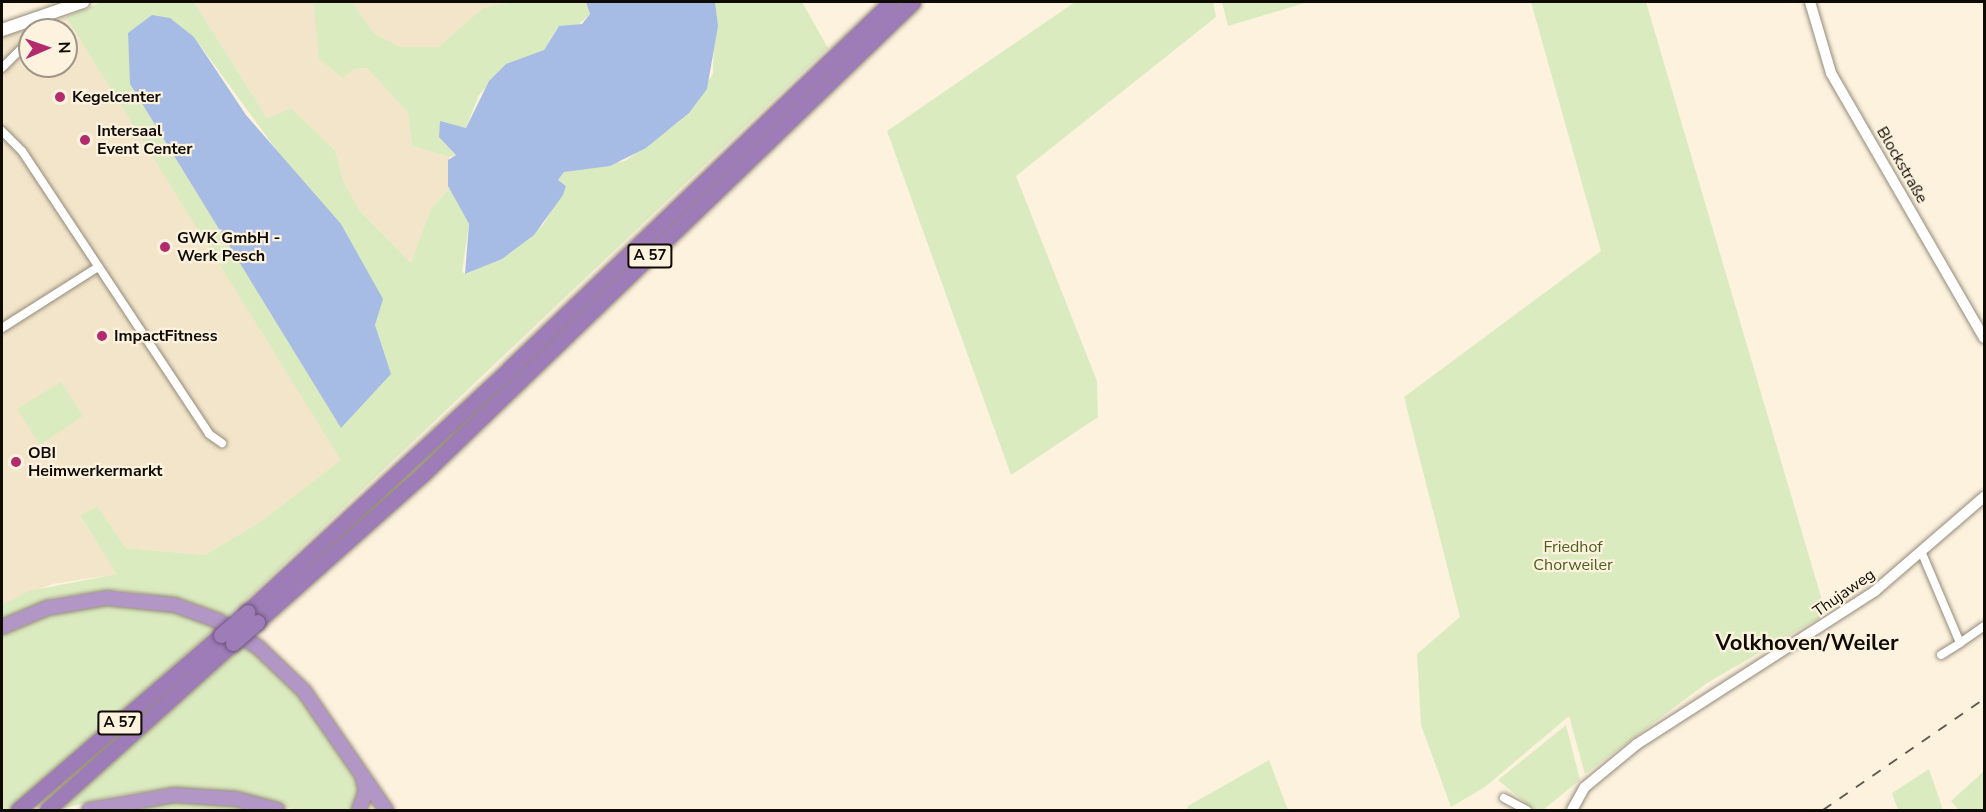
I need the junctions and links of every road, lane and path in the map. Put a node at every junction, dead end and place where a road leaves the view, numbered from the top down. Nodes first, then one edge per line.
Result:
1 (83, 2) edge
2 (891, 2) edge
3 (913, 2) edge
4 (1810, 2) edge
5 (2, 30) edge
6 (18, 52) edge
7 (2, 68) edge
8 (2, 131) edge
9 (98, 267) junction
10 (2, 328) edge
11 (1984, 338) edge
12 (222, 442) dead end
13 (1984, 497) edge
14 (1921, 551) junction
15 (252, 617) junction
16 (1984, 626) edge
17 (2, 627) edge
18 (227, 639) junction
19 (1960, 643) junction
20 (1941, 655) dead end
21 (350, 753) junction
22 (1504, 798) dead end
23 (18, 810) edge
24 (47, 810) edge
25 (89, 810) edge
26 (278, 810) edge
27 (359, 810) edge
28 (386, 810) edge
29 (1527, 810) edge
30 (1572, 810) edge

1 - 5 main road
2 - 15 highway, A 57
3 - 15 highway, A 57
4 - 11 street, Blockstraße
6 - 7 street
8 - 9 street
9 - 10 street
9 - 12 street
13 - 14 street, Thujaweg
14 - 19 street
14 - 30 street, Thujaweg
15 - 18 highway, A 57, bridge
16 - 19 street
17 - 21 highway
18 - 23 highway, A 57
18 - 24 highway, A 57
19 - 20 street
21 - 27 highway
21 - 28 highway
22 - 29 street
25 - 26 highway

